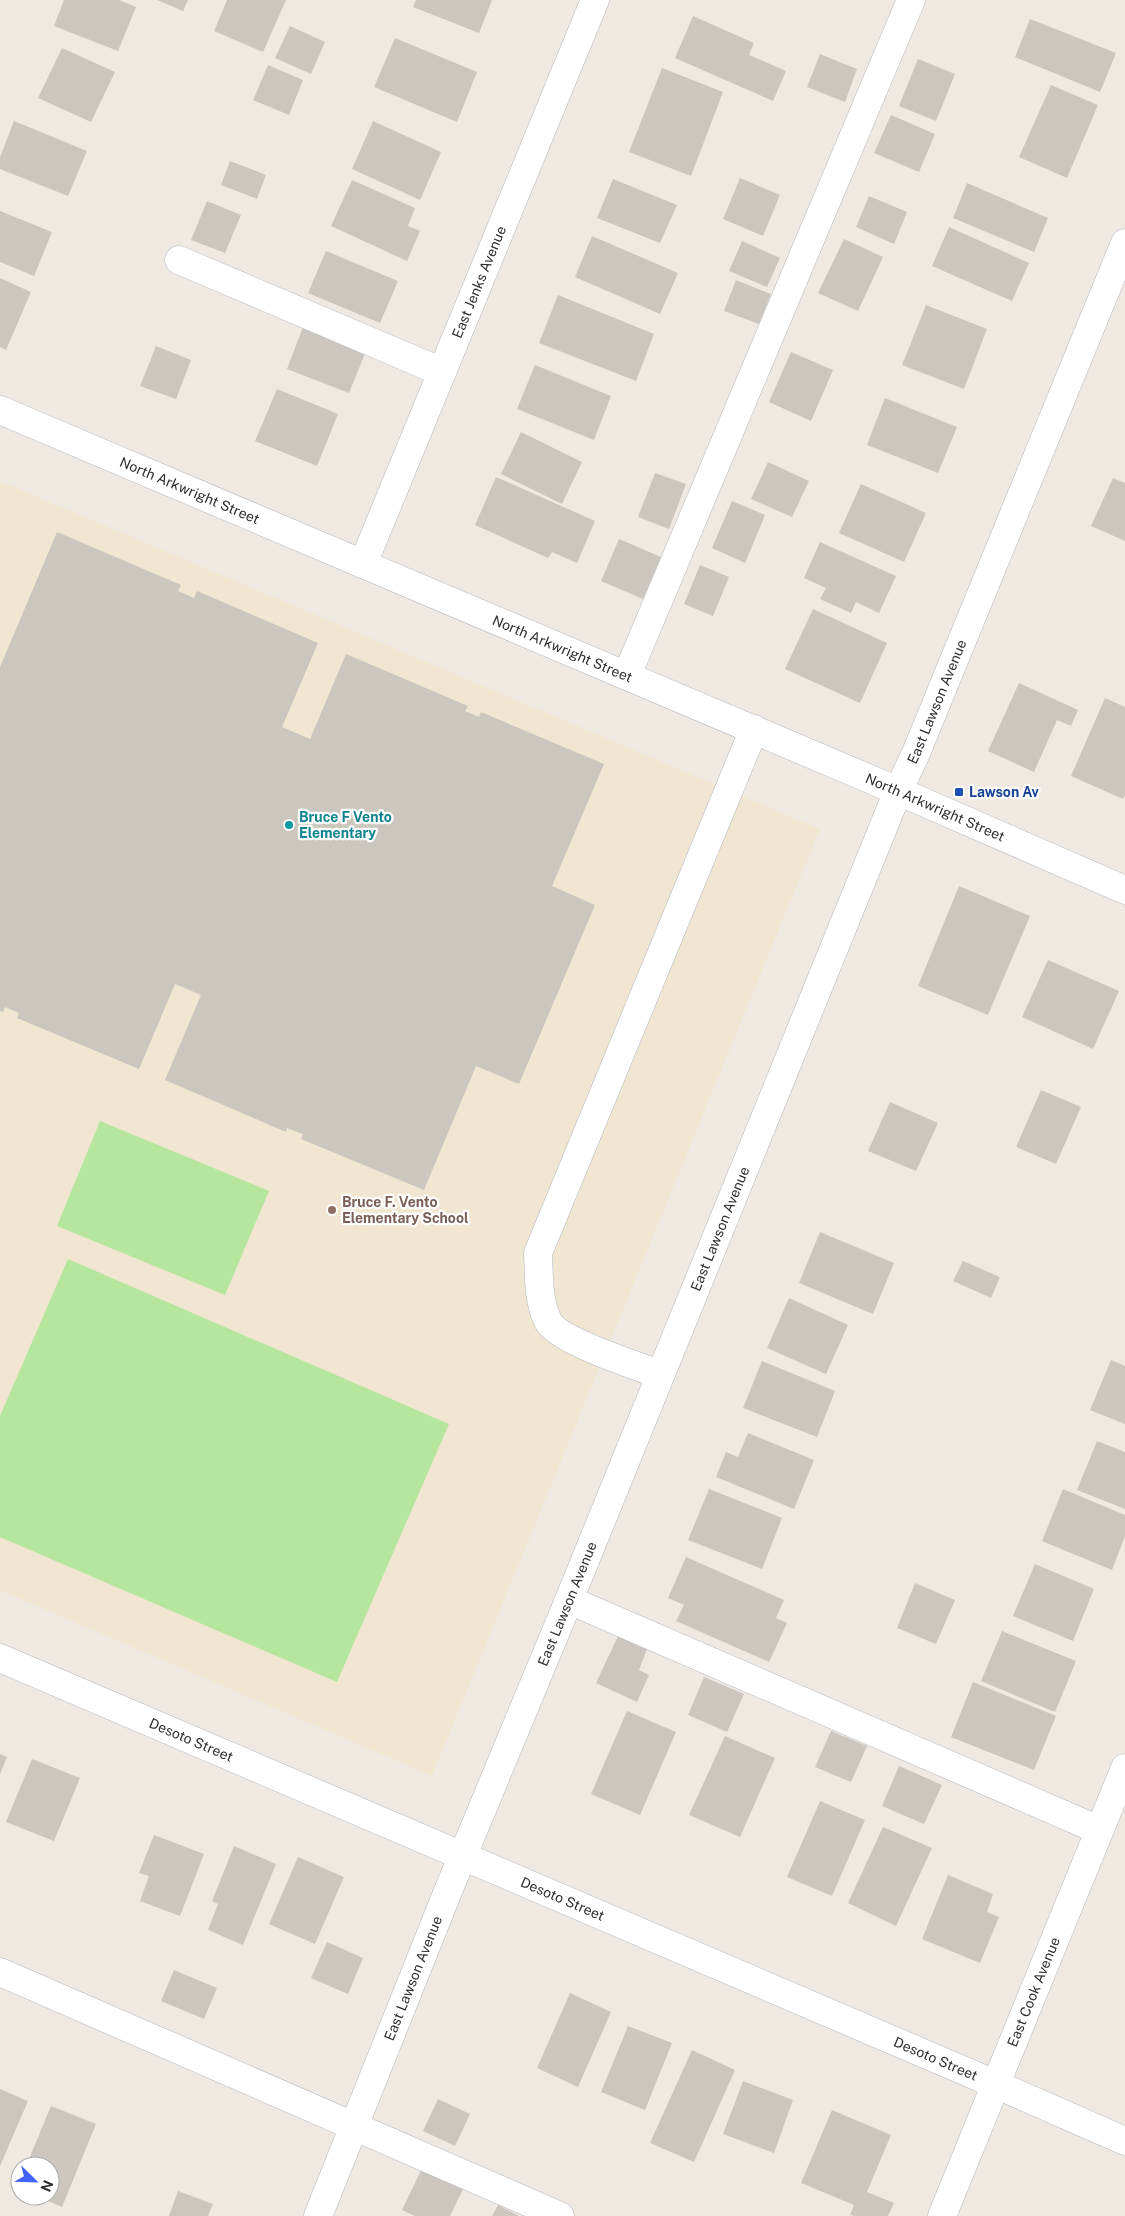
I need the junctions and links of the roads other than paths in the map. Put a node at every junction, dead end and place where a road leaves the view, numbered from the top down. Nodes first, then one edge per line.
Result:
1 (595, 0) edge
2 (911, 0) edge
3 (1125, 243) edge
4 (179, 260) dead end
5 (442, 372) junction
6 (0, 410) edge
7 (363, 564) junction
8 (627, 675) junction
9 (754, 729) junction
10 (898, 790) junction
11 (1125, 890) edge
12 (659, 1374) junction
13 (569, 1600) junction
14 (0, 1658) edge
15 (1125, 1768) edge
16 (1100, 1830) junction
17 (462, 1856) junction
18 (0, 1972) edge
19 (995, 2084) junction
20 (355, 2126) junction
21 (1125, 2141) edge
22 (318, 2216) edge
23 (560, 2216) edge
24 (942, 2216) edge

1 - 5 street, East Jenks Avenue
2 - 8 street
3 - 10 street, East Lawson Avenue
4 - 5 street
5 - 7 street, East Jenks Avenue
6 - 7 street, North Arkwright Street
7 - 8 street, North Arkwright Street
8 - 9 street, North Arkwright Street
9 - 10 street, North Arkwright Street
9 - 12 street
10 - 11 street, North Arkwright Street
10 - 12 street, East Lawson Avenue
12 - 13 street, East Lawson Avenue
13 - 16 street
13 - 17 street, East Lawson Avenue
14 - 17 street, Desoto Street
15 - 16 street, East Cook Avenue
16 - 19 street, East Cook Avenue
17 - 19 street, Desoto Street
17 - 20 street, East Lawson Avenue
18 - 20 street
19 - 21 street, Desoto Street
19 - 24 street, East Cook Avenue
20 - 22 street, East Lawson Avenue
20 - 23 street

